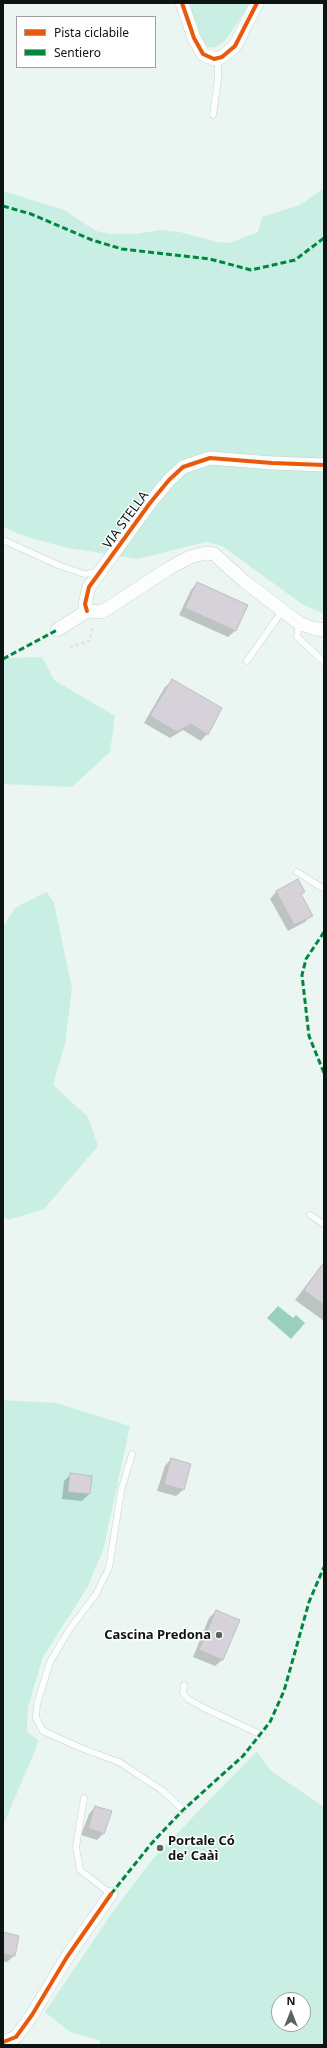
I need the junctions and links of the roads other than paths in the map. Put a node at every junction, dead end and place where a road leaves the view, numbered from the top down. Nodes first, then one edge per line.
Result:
1 (182, 3) edge
2 (257, 3) edge
3 (218, 59) junction
4 (213, 115) dead end
5 (324, 465) edge
6 (3, 540) edge
7 (100, 572) junction
8 (87, 611) junction
9 (282, 611) junction
10 (299, 623) junction
11 (57, 630) dead end
12 (324, 630) edge
13 (247, 661) dead end
14 (324, 662) edge
15 (297, 872) dead end
16 (324, 889) edge
17 (310, 1215) dead end
18 (324, 1224) edge
19 (132, 1454) dead end
20 (184, 1685) dead end
21 (262, 1734) dead end
22 (84, 1798) dead end
23 (183, 1810) dead end
24 (112, 1894) joint
25 (3, 2042) edge

1 - 3 street
2 - 3 street
3 - 4 lane
5 - 7 street, VIA STELLA
6 - 7 lane
7 - 8 street, VIA STELLA
8 - 9 street
8 - 11 street
9 - 10 street
9 - 13 lane
10 - 12 street
10 - 14 lane
15 - 16 lane
17 - 18 lane
19 - 23 lane
20 - 21 lane
22 - 24 lane
24 - 25 street

